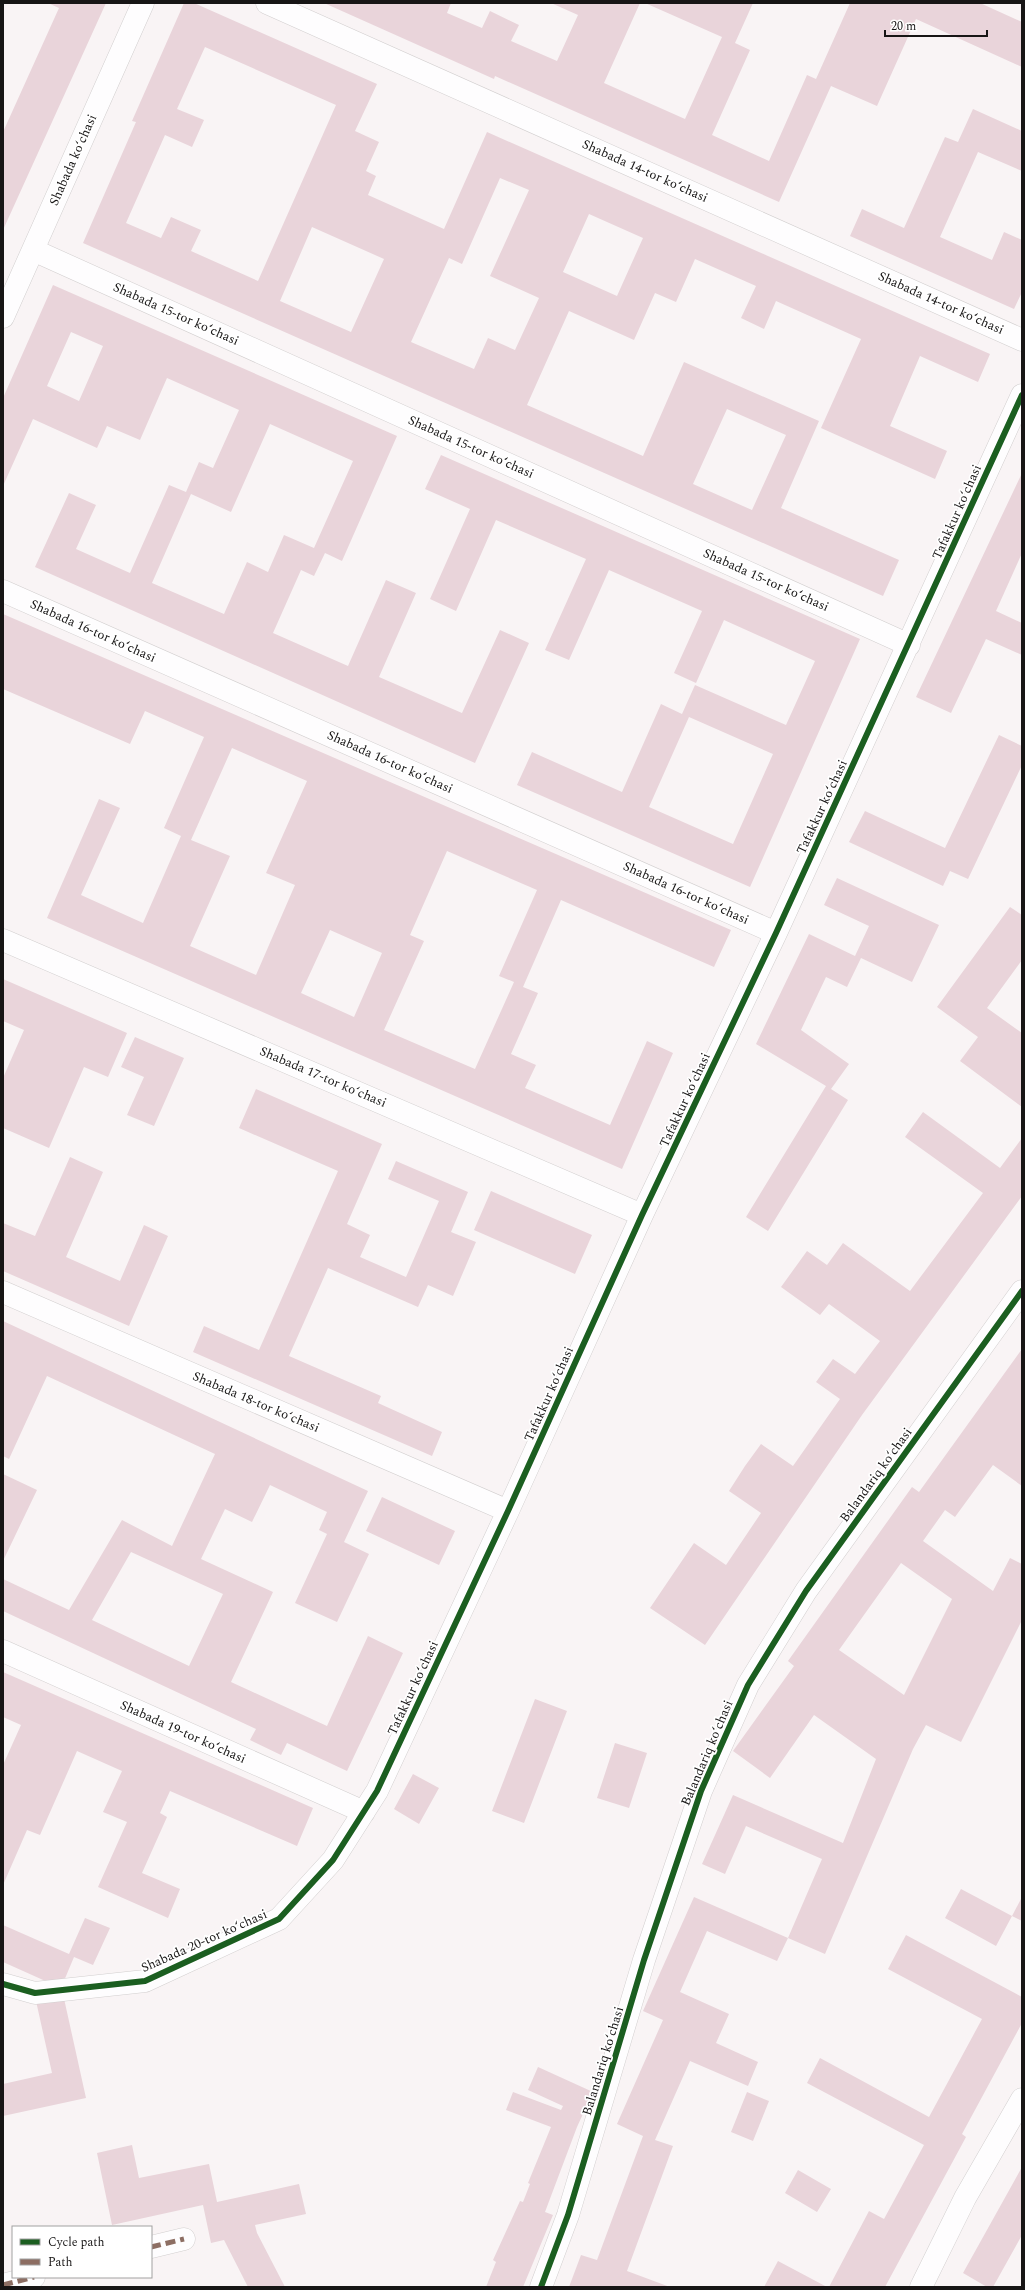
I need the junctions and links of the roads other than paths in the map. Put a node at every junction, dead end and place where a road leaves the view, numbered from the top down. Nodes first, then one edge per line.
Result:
1 (143, 3) edge
2 (268, 3) edge
3 (33, 250) junction
4 (3, 317) edge
5 (1022, 340) edge
6 (1022, 395) edge
7 (3, 591) edge
8 (909, 644) junction
9 (776, 933) junction
10 (3, 940) edge
11 (642, 1214) junction
12 (1022, 1291) edge
13 (3, 1292) edge
14 (508, 1511) junction
15 (3, 1651) edge
16 (364, 1812) junction
17 (3, 1984) edge
18 (1022, 2099) edge
19 (184, 2239) dead end
20 (152, 2247) edge
21 (30, 2278) edge
22 (3, 2285) edge
23 (541, 2287) edge
24 (921, 2287) edge

1 - 3 street, Shabada koʻchasi
2 - 5 street, Shabada 14-tor koʻchasi
3 - 4 street, Shabada koʻchasi
3 - 8 street, Shabada 15-tor koʻchasi
6 - 8 street, Tafakkur koʻchasi
7 - 9 street, Shabada 16-tor koʻchasi
8 - 9 street, Tafakkur koʻchasi
9 - 11 street, Tafakkur koʻchasi
10 - 11 street, Shabada 17-tor koʻchasi
11 - 14 street, Tafakkur koʻchasi
12 - 23 street, Balandariq koʻchasi
13 - 14 street, Shabada 18-tor koʻchasi
14 - 16 street, Tafakkur koʻchasi
15 - 16 street, Shabada 19-tor koʻchasi
16 - 17 street, Shabada 20-tor koʻchasi
18 - 24 street
19 - 20 street
21 - 22 street

